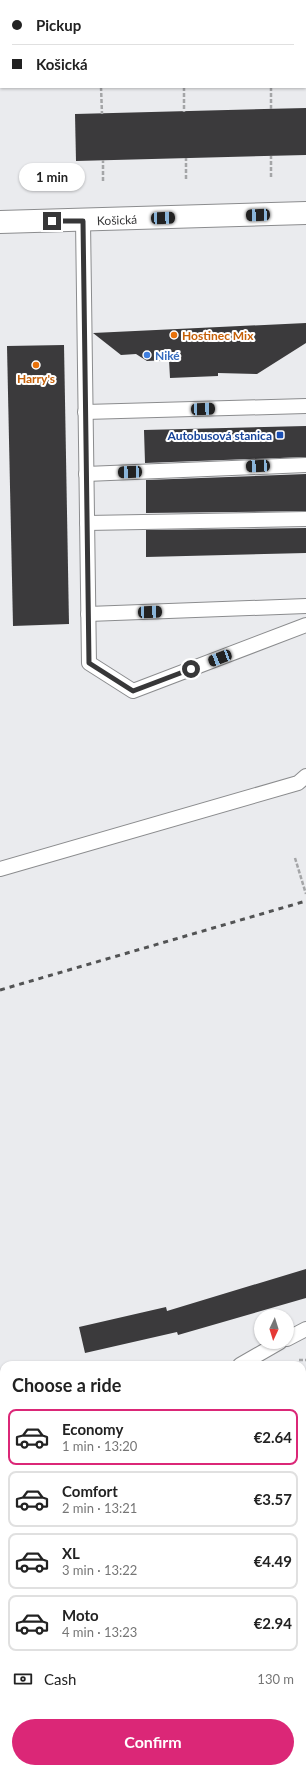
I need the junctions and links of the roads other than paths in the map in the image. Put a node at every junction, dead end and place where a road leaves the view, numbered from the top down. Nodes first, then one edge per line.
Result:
1 (306, 213) edge
2 (83, 221) junction
3 (0, 222) edge
4 (304, 404) edge
5 (85, 412) junction
6 (306, 465) edge
7 (86, 474) junction
8 (306, 519) edge
9 (87, 523) junction
10 (306, 606) edge
11 (88, 614) junction
12 (306, 625) edge
13 (306, 776) edge
14 (0, 869) edge
15 (306, 1329) edge
16 (294, 1335) edge
17 (268, 1349) edge
18 (247, 1361) edge

1 - 2 street, Košická
2 - 3 street, Košická
2 - 5 lane
4 - 5 lane
5 - 7 lane
6 - 7 lane
7 - 9 lane
8 - 9 lane
9 - 11 lane
10 - 11 lane
11 - 12 lane
13 - 14 lane
15 - 16 lane
17 - 18 lane

